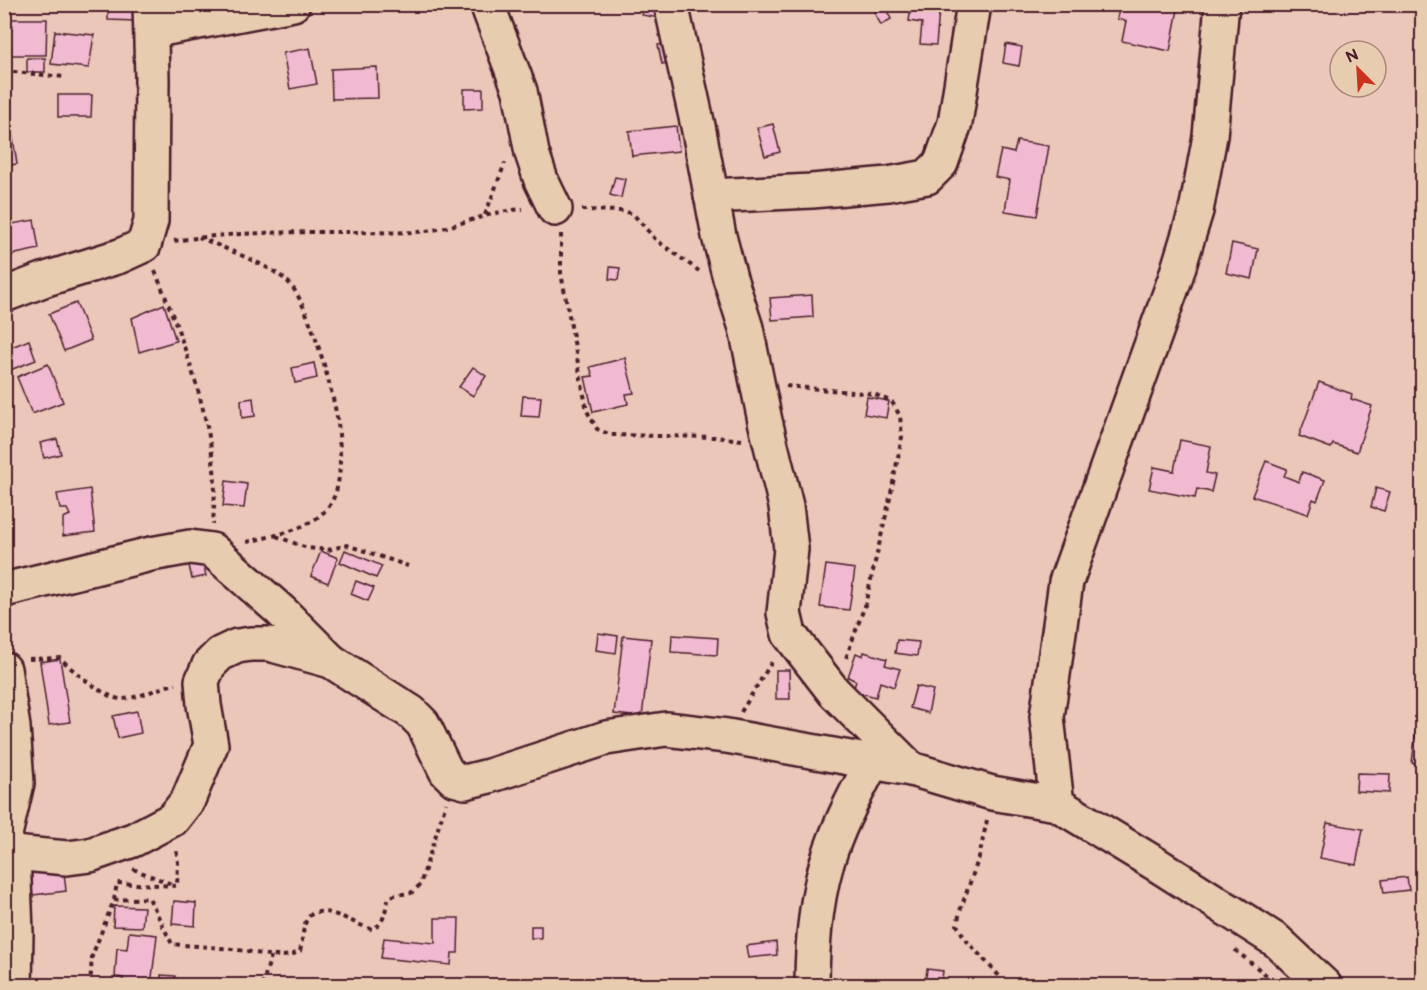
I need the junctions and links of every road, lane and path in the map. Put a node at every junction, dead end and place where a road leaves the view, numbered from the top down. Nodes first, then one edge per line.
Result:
1 (293, 4) edge
2 (486, 4) edge
3 (671, 4) edge
4 (974, 4) edge
5 (1222, 4) edge
6 (150, 18) edge
7 (4, 71) edge
8 (64, 77) dead end
9 (505, 161) dead end
10 (711, 196) junction
11 (561, 209) junction
12 (485, 215) junction
13 (199, 237) junction
14 (144, 245) junction
15 (730, 278) junction
16 (4, 295) edge
17 (758, 382) junction
18 (774, 453) junction
19 (275, 535) junction
20 (212, 550) junction
21 (408, 566) dead end
22 (4, 590) edge
23 (789, 634) junction
24 (331, 661) junction
25 (15, 665) edge
26 (202, 681) junction
27 (834, 692) junction
28 (727, 736) junction
29 (872, 763) junction
30 (912, 769) junction
31 (454, 779) junction
32 (992, 793) junction
33 (1057, 804) junction
34 (173, 819) junction
35 (7, 848) edge
36 (114, 900) junction
37 (271, 956) junction
38 (1001, 978) dead end
39 (15, 986) edge
40 (90, 986) edge
41 (262, 986) edge
42 (812, 986) edge
43 (1325, 986) edge

1 - 6 street
2 - 11 street
3 - 10 street
4 - 10 street
5 - 33 street
6 - 14 street
7 - 8 path
9 - 12 path
10 - 15 street
11 - 12 path
11 - 15 path
11 - 18 path
12 - 13 path
13 - 14 path
13 - 19 path
14 - 16 street
14 - 20 path
15 - 17 street
17 - 18 street
17 - 27 path
18 - 23 street
19 - 20 path
19 - 21 path
20 - 22 street
20 - 24 street
23 - 27 street
23 - 28 path
24 - 26 street
24 - 31 street
25 - 26 path
25 - 35 street
26 - 34 street
27 - 30 street
28 - 29 street
28 - 31 street
29 - 30 street
29 - 42 street
30 - 32 street
31 - 37 path
32 - 33 street
32 - 38 path
33 - 43 street
34 - 35 street
34 - 36 path
35 - 39 street
36 - 37 path
36 - 40 path
37 - 41 path

